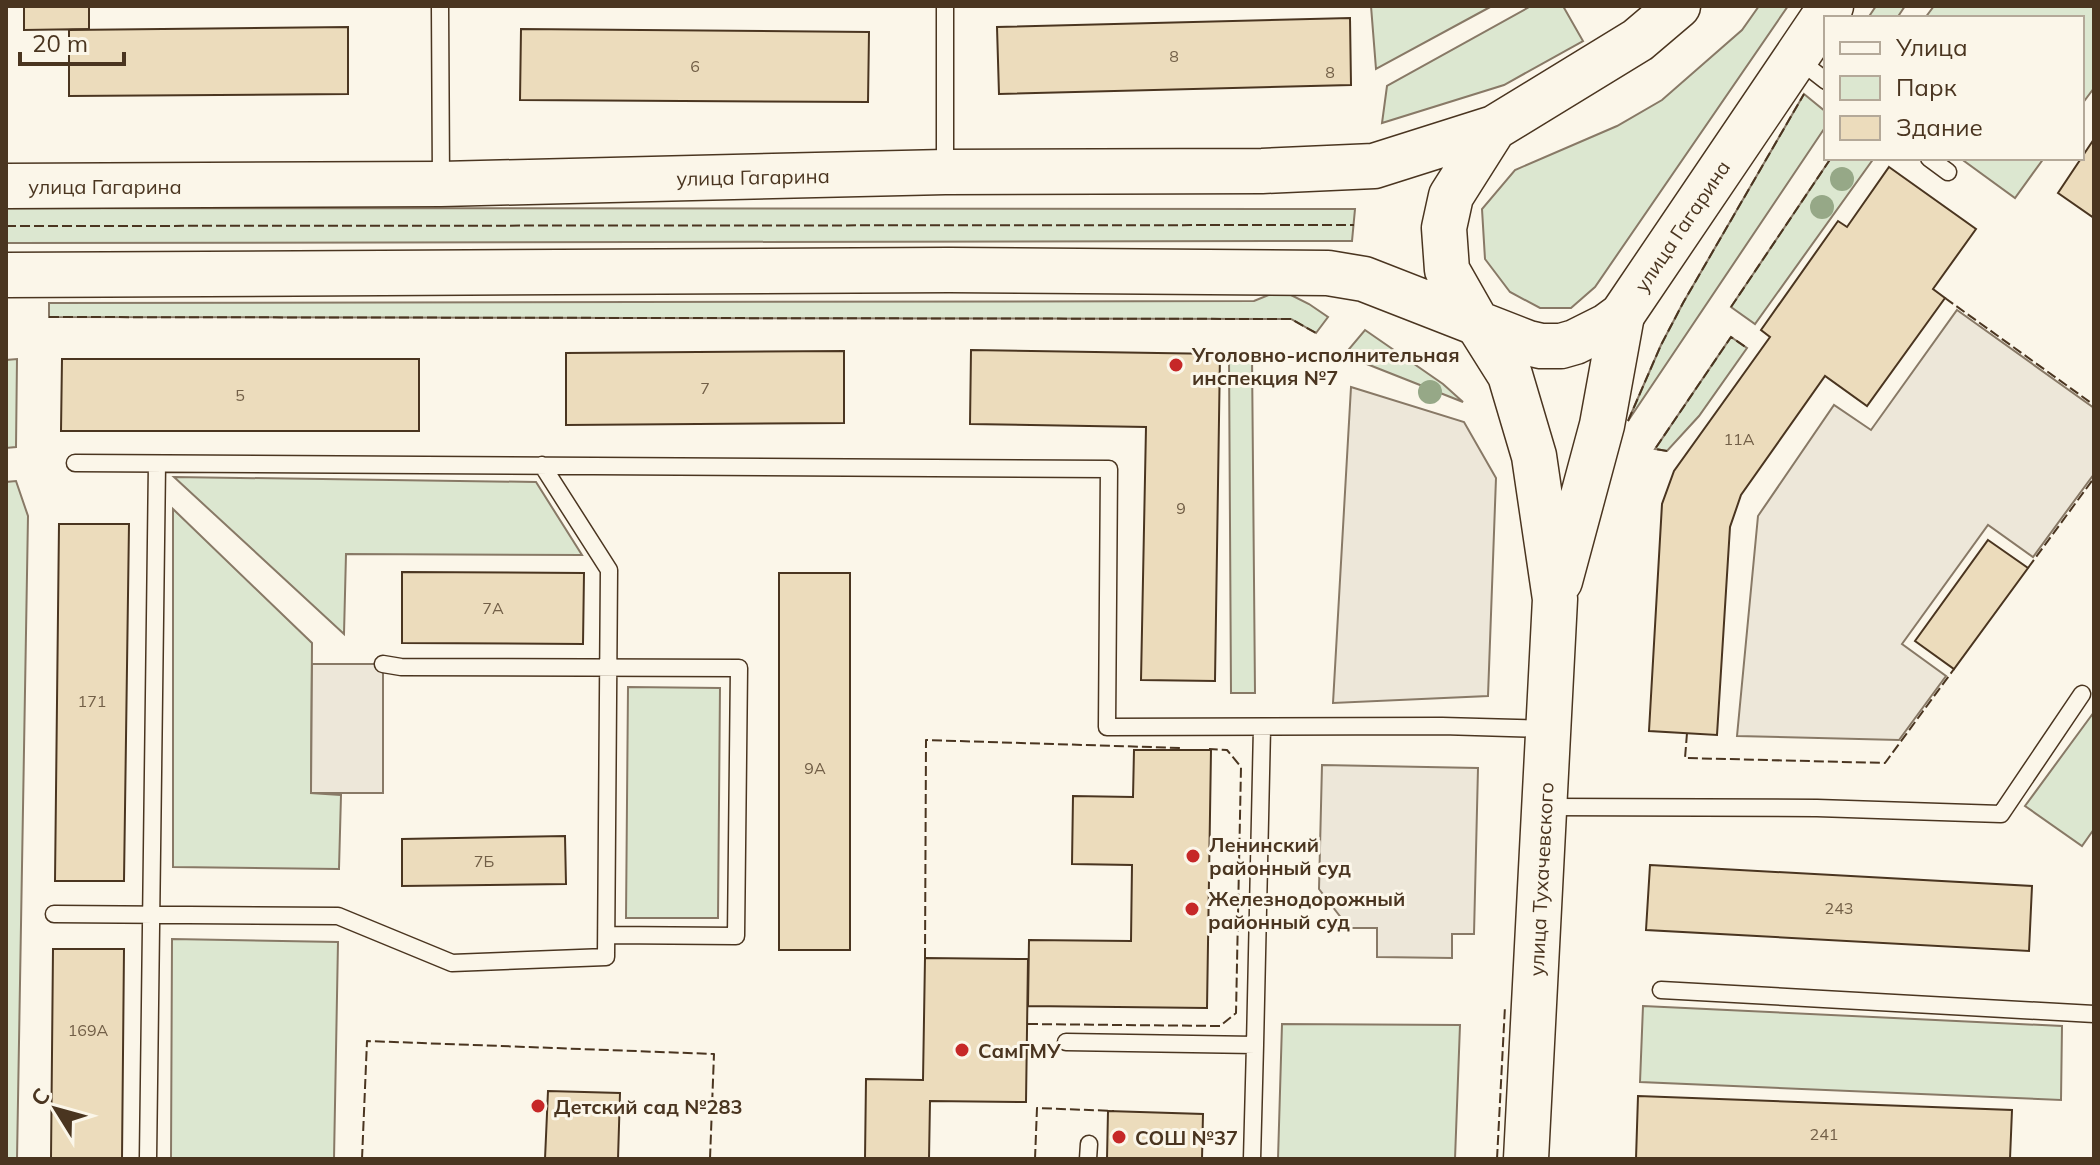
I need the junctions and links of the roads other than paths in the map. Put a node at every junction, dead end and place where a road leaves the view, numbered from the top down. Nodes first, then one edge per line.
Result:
1 (440, 6) edge
2 (945, 6) edge
3 (1678, 6) edge
4 (1824, 28) edge
5 (1811, 69) edge
6 (1494, 128) junction
7 (1932, 160) edge
8 (945, 172) junction
9 (1948, 172) dead end
10 (441, 184) junction
11 (6, 186) edge
12 (6, 275) edge
13 (1622, 315) junction
14 (1476, 321) junction
15 (75, 463) dead end
16 (157, 464) junction
17 (542, 465) junction
18 (1555, 599) junction
19 (383, 664) dead end
20 (608, 667) junction
21 (2082, 694) dead end
22 (1262, 728) junction
23 (1549, 729) junction
24 (1545, 807) junction
25 (54, 914) dead end
26 (151, 916) junction
27 (607, 935) junction
28 (1661, 990) dead end
29 (2094, 1014) edge
30 (1066, 1042) dead end
31 (1255, 1045) junction
32 (148, 1159) edge
33 (1252, 1159) edge
34 (1526, 1159) edge

1 - 10 lane
2 - 8 lane
3 - 6 main road, улица Гагарина
4 - 5 main road, улица Гагарина
5 - 13 main road, улица Гагарина
6 - 8 main road, улица Гагарина
6 - 14 main road, улица Гагарина
7 - 9 lane
8 - 10 main road, улица Гагарина
10 - 11 main road, улица Гагарина
12 - 14 main road, улица Гагарина
13 - 14 main road, улица Гагарина
13 - 18 main road, улица Тухачевского
14 - 18 main road, улица Тухачевского
15 - 16 lane
16 - 17 lane
16 - 26 lane
17 - 20 lane
17 - 22 lane
18 - 23 main road, улица Тухачевского
19 - 20 lane
20 - 27 lane
20 - 27 lane
21 - 24 lane
22 - 23 lane
22 - 31 lane
23 - 24 main road, улица Тухачевского
24 - 34 main road, улица Тухачевского
25 - 26 lane
26 - 27 lane
26 - 32 lane
28 - 29 lane
30 - 31 lane
31 - 33 lane

